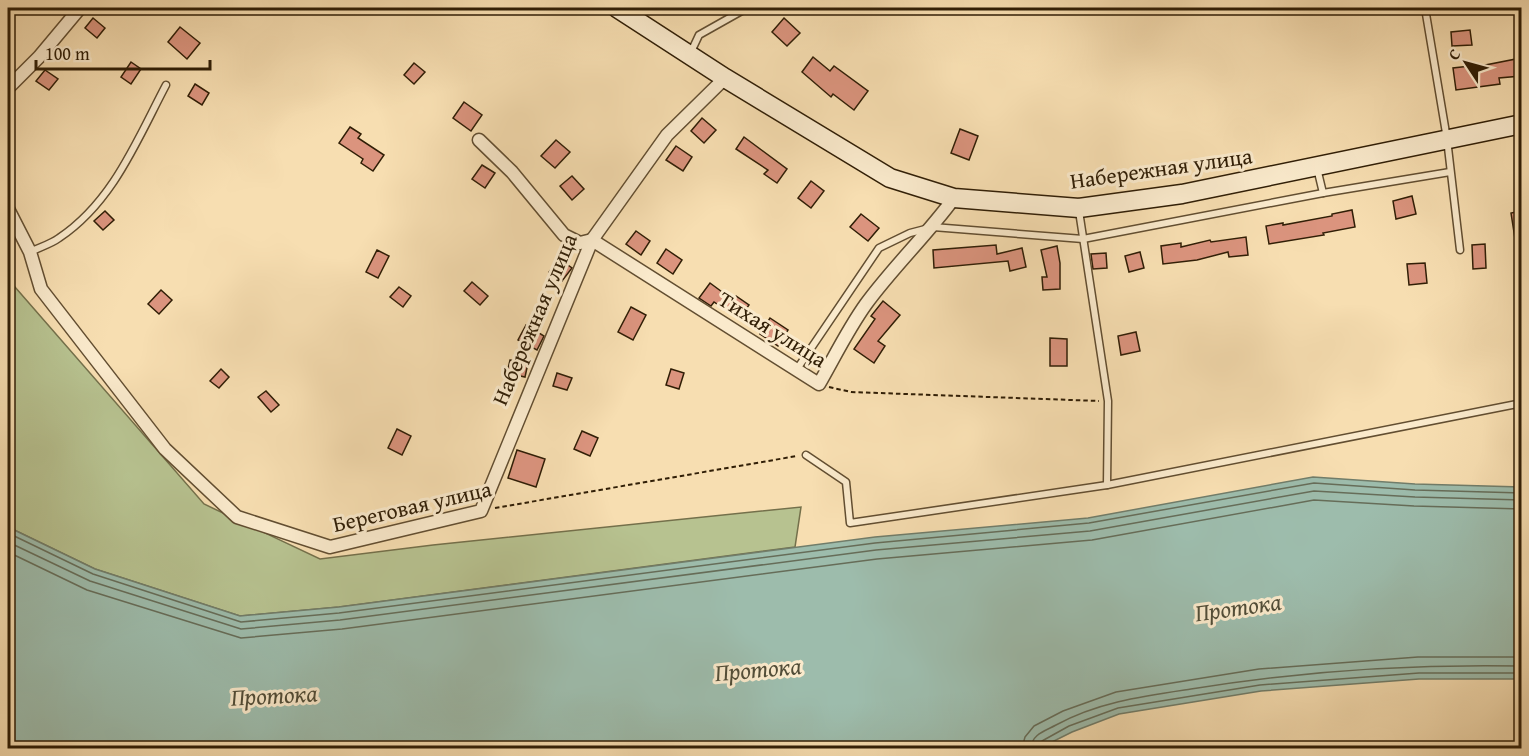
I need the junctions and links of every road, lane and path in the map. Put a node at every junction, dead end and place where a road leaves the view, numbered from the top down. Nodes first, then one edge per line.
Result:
1 (80, 8) edge
2 (617, 8) edge
3 (747, 8) edge
4 (1425, 8) edge
5 (690, 55) junction
6 (725, 78) junction
7 (166, 85) dead end
8 (8, 88) edge
9 (1521, 124) edge
10 (1447, 139) junction
11 (479, 140) dead end
12 (1317, 167) junction
13 (1450, 172) junction
14 (1323, 193) junction
15 (954, 198) junction
16 (1079, 208) junction
17 (8, 209) edge
18 (933, 226) junction
19 (1083, 239) junction
20 (592, 240) junction
21 (1460, 250) dead end
22 (30, 252) junction
23 (797, 369) junction
24 (819, 384) junction
25 (1108, 401) junction
26 (1521, 403) edge
27 (806, 455) joint
28 (1107, 485) junction
29 (481, 510) junction

1 - 8 street
2 - 5 street, Набережная улица
3 - 5 lane
4 - 10 lane
5 - 6 street, Набережная улица
6 - 15 street, Набережная улица
6 - 20 street, Набережная улица
7 - 22 lane
9 - 10 street, Набережная улица
10 - 12 street, Набережная улица
10 - 13 lane
11 - 20 street, Тихая улица
12 - 14 lane
12 - 16 street, Набережная улица
13 - 14 lane
13 - 21 lane
14 - 19 lane
15 - 16 street, Набережная улица
15 - 18 street
16 - 19 lane
17 - 22 street, Береговая улица
18 - 19 lane
18 - 23 lane
18 - 24 street
19 - 25 lane
20 - 23 street, Тихая улица
20 - 29 street, Набережная улица
22 - 29 street, Береговая улица
23 - 24 street, Тихая улица
24 - 25 path, Тихая улица
25 - 28 lane
26 - 28 lane
27 - 28 lane
27 - 29 path, Береговая улица

